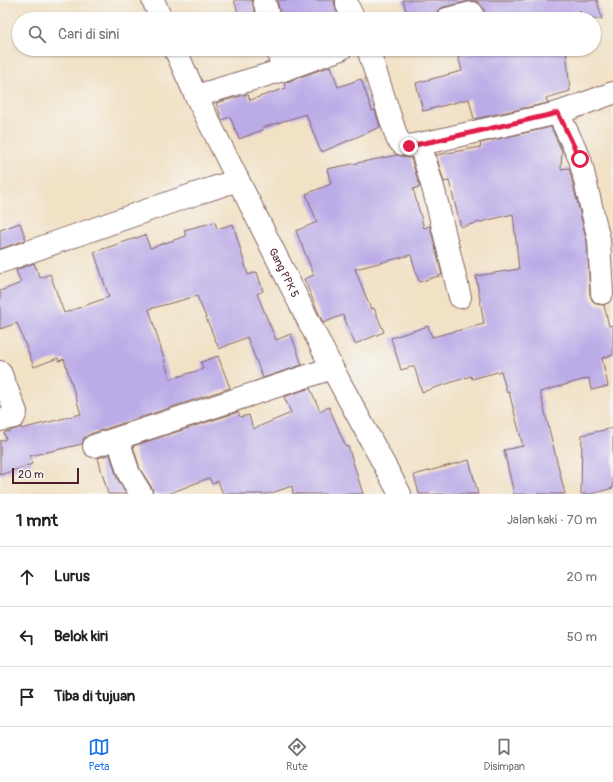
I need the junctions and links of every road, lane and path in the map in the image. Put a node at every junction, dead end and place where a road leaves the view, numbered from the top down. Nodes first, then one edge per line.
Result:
1 (153, 0) edge
2 (264, 0) edge
3 (347, 0) edge
4 (158, 12) edge
5 (267, 12) edge
6 (350, 12) edge
7 (178, 56) edge
8 (279, 56) edge
9 (322, 56) edge
10 (370, 56) edge
11 (283, 70) junction
12 (613, 93) edge
13 (196, 96) junction
14 (558, 113) junction
15 (420, 144) junction
16 (238, 180) junction
17 (0, 262) edge
18 (602, 293) dead end
19 (460, 297) dead end
20 (332, 368) junction
21 (0, 372) edge
22 (0, 420) edge
23 (118, 439) junction
24 (94, 446) dead end
25 (141, 494) edge
26 (400, 494) edge

1 - 4 street
2 - 5 street
3 - 6 street
7 - 13 street, Gang PPK 5
8 - 11 street
9 - 11 street
10 - 15 street
11 - 13 street
12 - 14 street
13 - 16 street, Gang PPK 5
14 - 15 street
14 - 18 street
15 - 19 street
16 - 17 street
16 - 20 street, Gang PPK 5
20 - 23 street
20 - 26 street, Gang PPK 5
21 - 22 street
23 - 24 street
23 - 25 street

